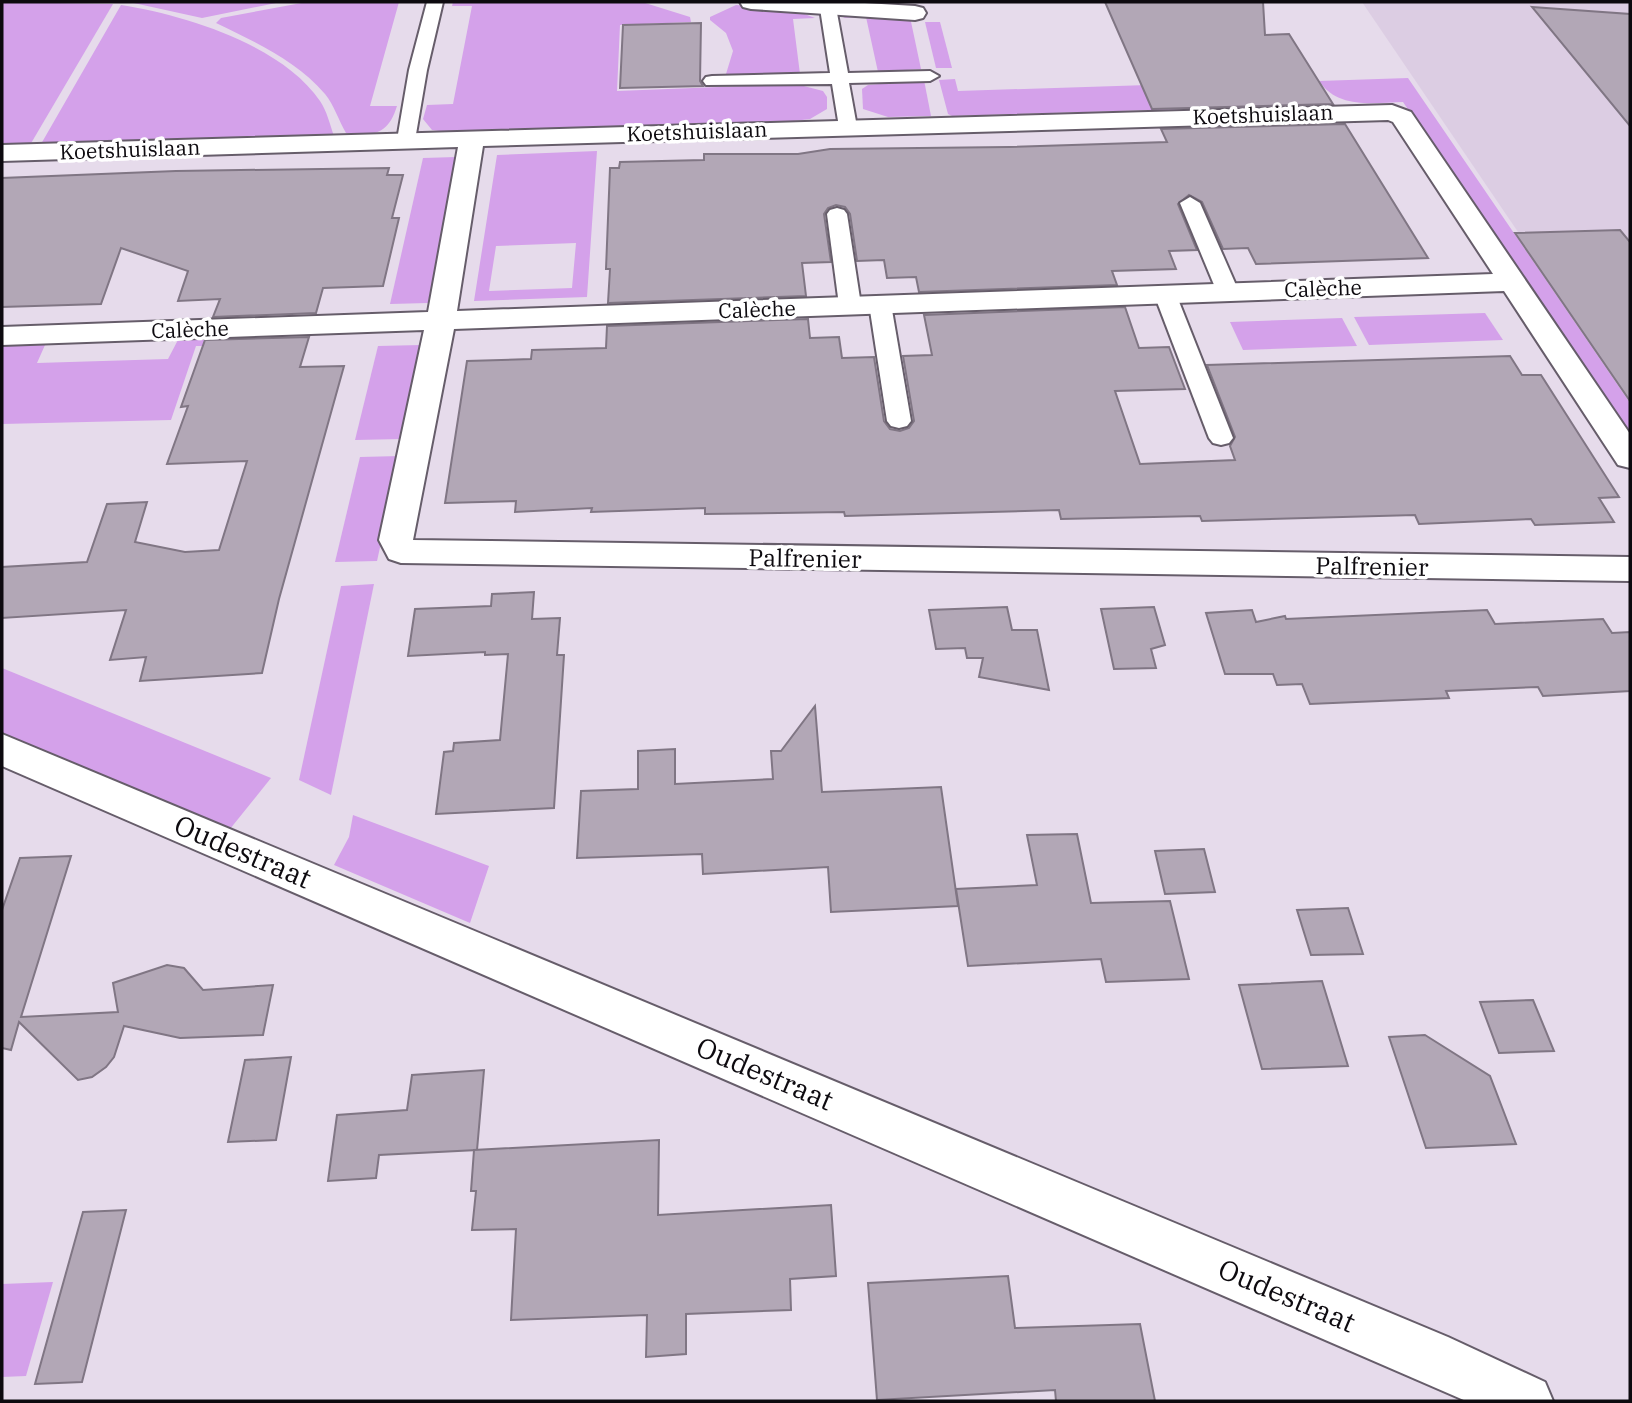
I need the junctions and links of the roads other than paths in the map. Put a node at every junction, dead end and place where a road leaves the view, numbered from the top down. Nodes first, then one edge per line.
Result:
1 (435, 2) edge
2 (751, 2) edge
3 (827, 5) edge
4 (915, 13) dead end
5 (930, 76) dead end
6 (839, 78) junction
7 (712, 81) dead end
8 (848, 127) junction
9 (472, 138) junction
10 (407, 140) junction
11 (2, 153) edge
12 (1190, 203) dead end
13 (837, 214) dead end
14 (1512, 282) junction
15 (1228, 292) junction
16 (1166, 294) junction
17 (880, 304) junction
18 (850, 306) junction
19 (441, 320) junction
20 (2, 336) edge
21 (899, 421) dead end
22 (1221, 438) dead end
23 (1630, 458) edge
24 (1630, 569) edge
25 (2, 749) edge
26 (1526, 1401) edge

1 - 10 lane
2 - 3 street
3 - 4 street
3 - 6 lane
5 - 6 lane
6 - 7 lane
6 - 8 lane
8 - 9 street, Koetshuislaan
8 - 14 street, Koetshuislaan
9 - 10 street, Koetshuislaan
9 - 19 street, Palfrenier
10 - 11 street, Koetshuislaan
12 - 15 lane
13 - 18 lane
14 - 15 street, Calèche
14 - 23 street
15 - 16 street, Calèche
16 - 17 street, Calèche
16 - 22 lane
17 - 18 street, Calèche
17 - 21 lane
18 - 19 street, Calèche
19 - 20 street, Calèche
19 - 24 street, Palfrenier
25 - 26 street, Oudestraat

